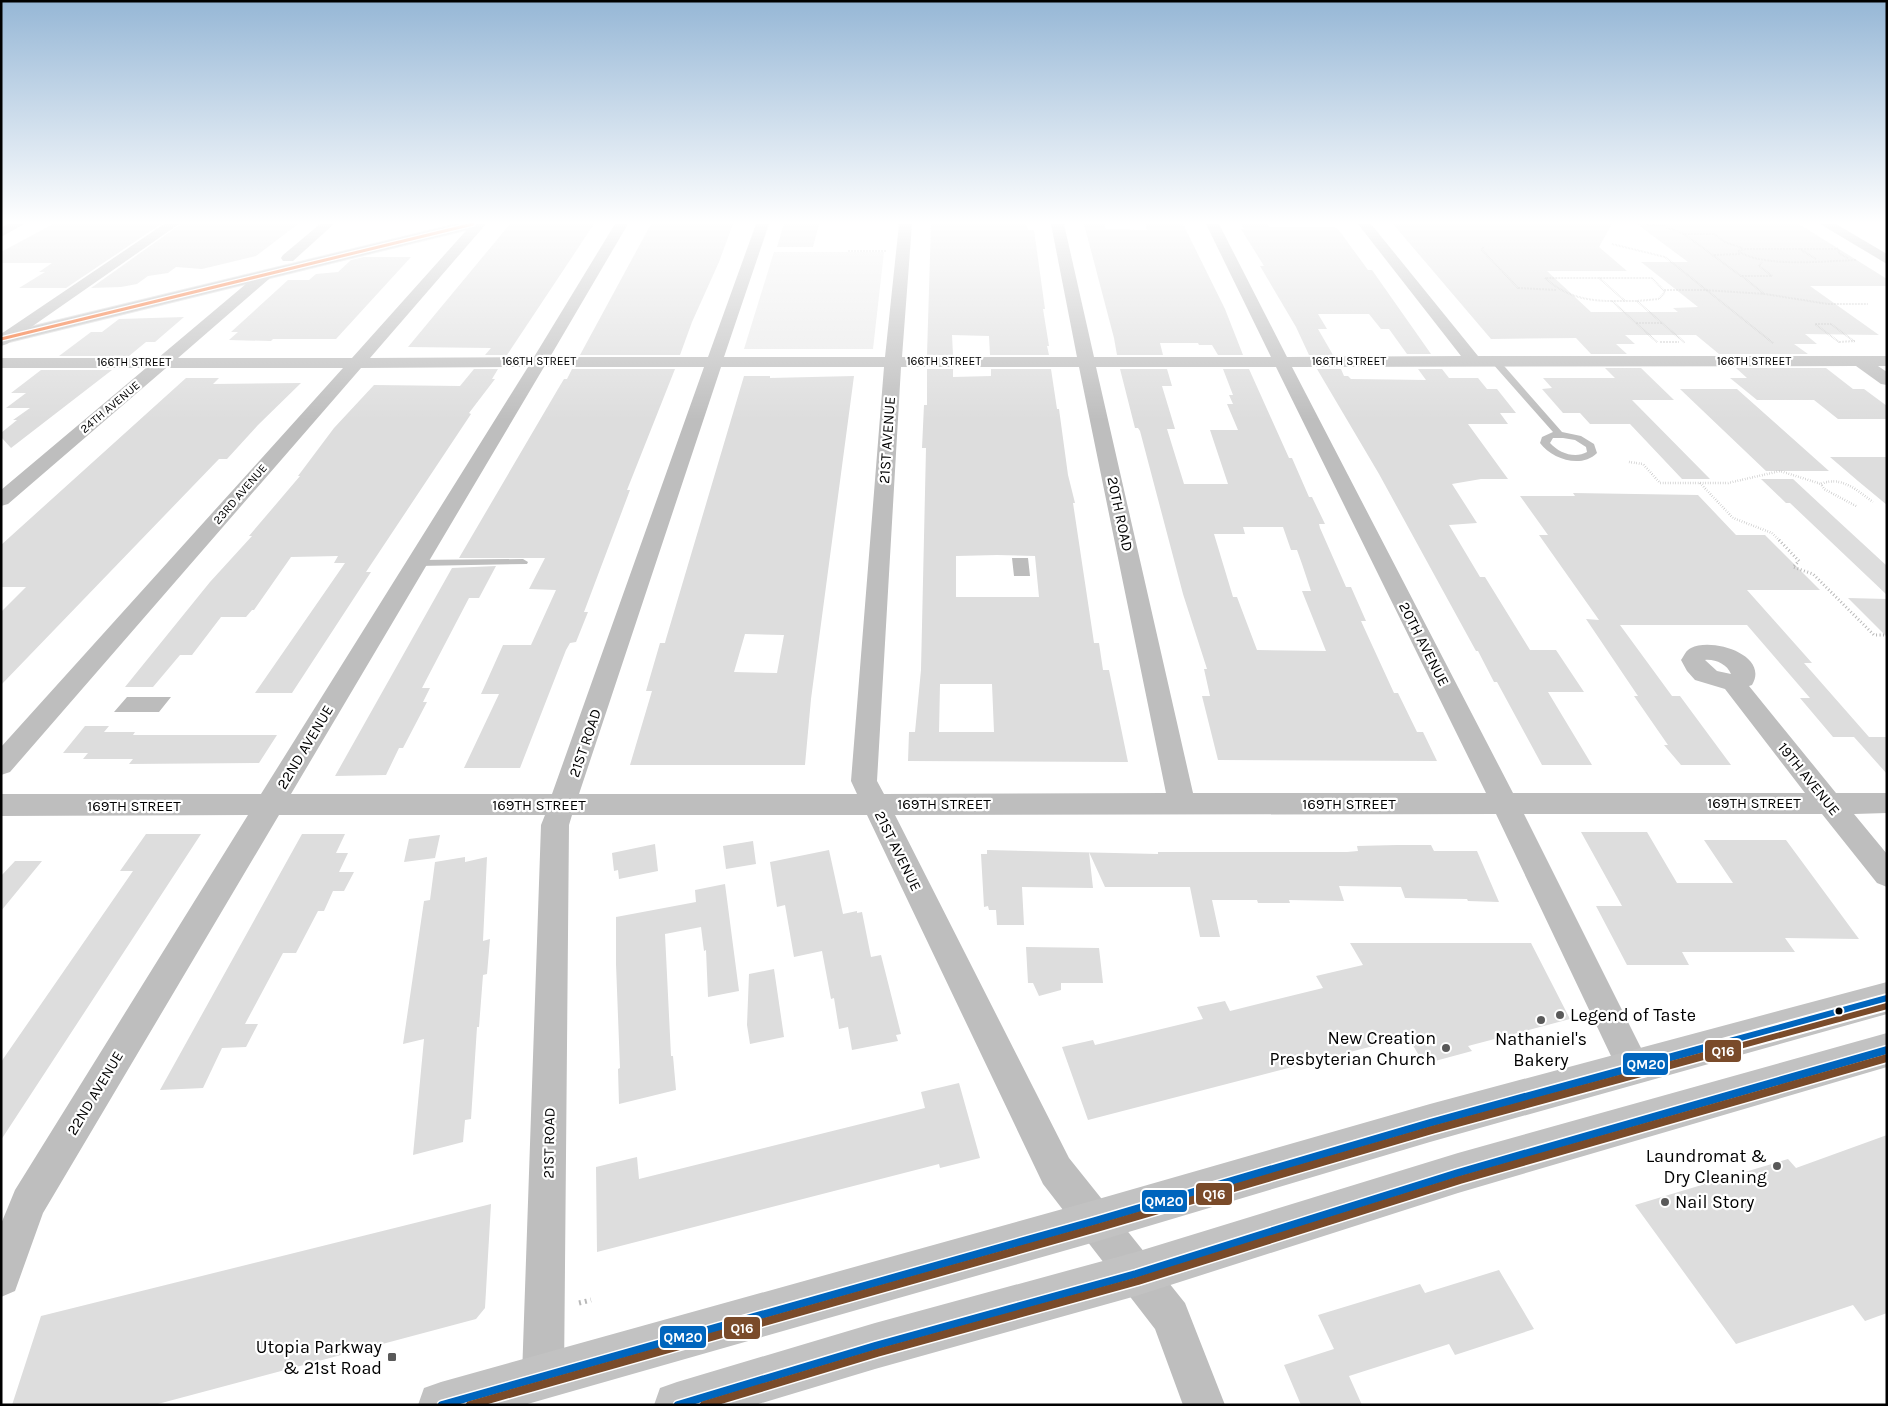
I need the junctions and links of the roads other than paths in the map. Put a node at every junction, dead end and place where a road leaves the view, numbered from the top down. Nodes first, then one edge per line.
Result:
1 (76, 290) edge
2 (159, 290) edge
3 (205, 290) edge
4 (248, 290) edge
5 (421, 290) edge
6 (582, 290) edge
7 (739, 290) edge
8 (899, 290) edge
9 (1071, 290) edge
10 (1245, 290) edge
11 (1417, 290) edge
12 (30, 321) junction
13 (2, 336) edge
14 (357, 361) junction
15 (540, 361) junction
16 (714, 361) junction
17 (893, 361) junction
18 (1086, 361) junction
19 (1280, 361) junction
20 (1474, 361) junction
21 (1495, 361) junction
22 (1860, 361) junction
23 (1887, 361) edge
24 (163, 362) junction
25 (1, 363) edge
26 (1887, 380) edge
27 (1559, 434) dead end
28 (1, 500) edge
29 (418, 562) junction
30 (523, 562) dead end
31 (1732, 682) dead end
32 (1, 765) edge
33 (1828, 803) junction
34 (1887, 803) edge
35 (874, 804) junction
36 (1505, 804) junction
37 (1182, 805) junction
38 (1, 806) edge
39 (270, 806) junction
40 (562, 806) junction
41 (1887, 875) edge
42 (1887, 998) edge
43 (1887, 1050) edge
44 (1633, 1066) junction
45 (1095, 1222) junction
46 (1136, 1274) junction
47 (1, 1276) edge
48 (543, 1376) junction
49 (441, 1405) edge
50 (677, 1405) edge
51 (1204, 1405) edge

1 - 12 street
2 - 12 main road
3 - 13 main road
4 - 24 street, 24TH AVENUE
5 - 14 street, 23RD AVENUE
6 - 15 street, 22ND AVENUE
7 - 16 street, 21ST ROAD
8 - 17 street, 21ST AVENUE
9 - 18 street, 20TH ROAD
10 - 19 street, 20TH AVENUE
11 - 20 street
12 - 13 main road
14 - 15 street, 166TH STREET
14 - 24 street, 166TH STREET
14 - 32 street, 23RD AVENUE
15 - 16 street, 166TH STREET
15 - 29 street, 22ND AVENUE
16 - 17 street, 166TH STREET
16 - 40 street, 21ST ROAD
17 - 18 street, 166TH STREET
17 - 35 street, 21ST AVENUE
18 - 19 street, 166TH STREET
18 - 37 street, 20TH ROAD
19 - 20 street, 166TH STREET
19 - 36 street, 20TH AVENUE
20 - 21 street, 166TH STREET
21 - 22 street, 166TH STREET
21 - 27 lane
22 - 23 street, 166TH STREET
22 - 26 street
24 - 25 street, 166TH STREET
24 - 28 street, 24TH AVENUE
29 - 30 lane
29 - 39 street, 22ND AVENUE
31 - 33 street, 19TH AVENUE
33 - 34 street, 169TH STREET
33 - 36 street, 169TH STREET
33 - 41 street, 19TH AVENUE
35 - 37 street, 169TH STREET
35 - 40 street, 169TH STREET
35 - 45 street, 21ST AVENUE
36 - 37 street, 169TH STREET
36 - 44 street, 20TH AVENUE
38 - 39 street, 169TH STREET
39 - 40 street, 169TH STREET
39 - 47 street, 22ND AVENUE
40 - 48 street, 21ST ROAD
42 - 44 main road
43 - 46 main road
44 - 45 main road
45 - 46 street, 21ST AVENUE
45 - 48 main road
46 - 50 main road
46 - 51 street, 21ST AVENUE
48 - 49 main road

